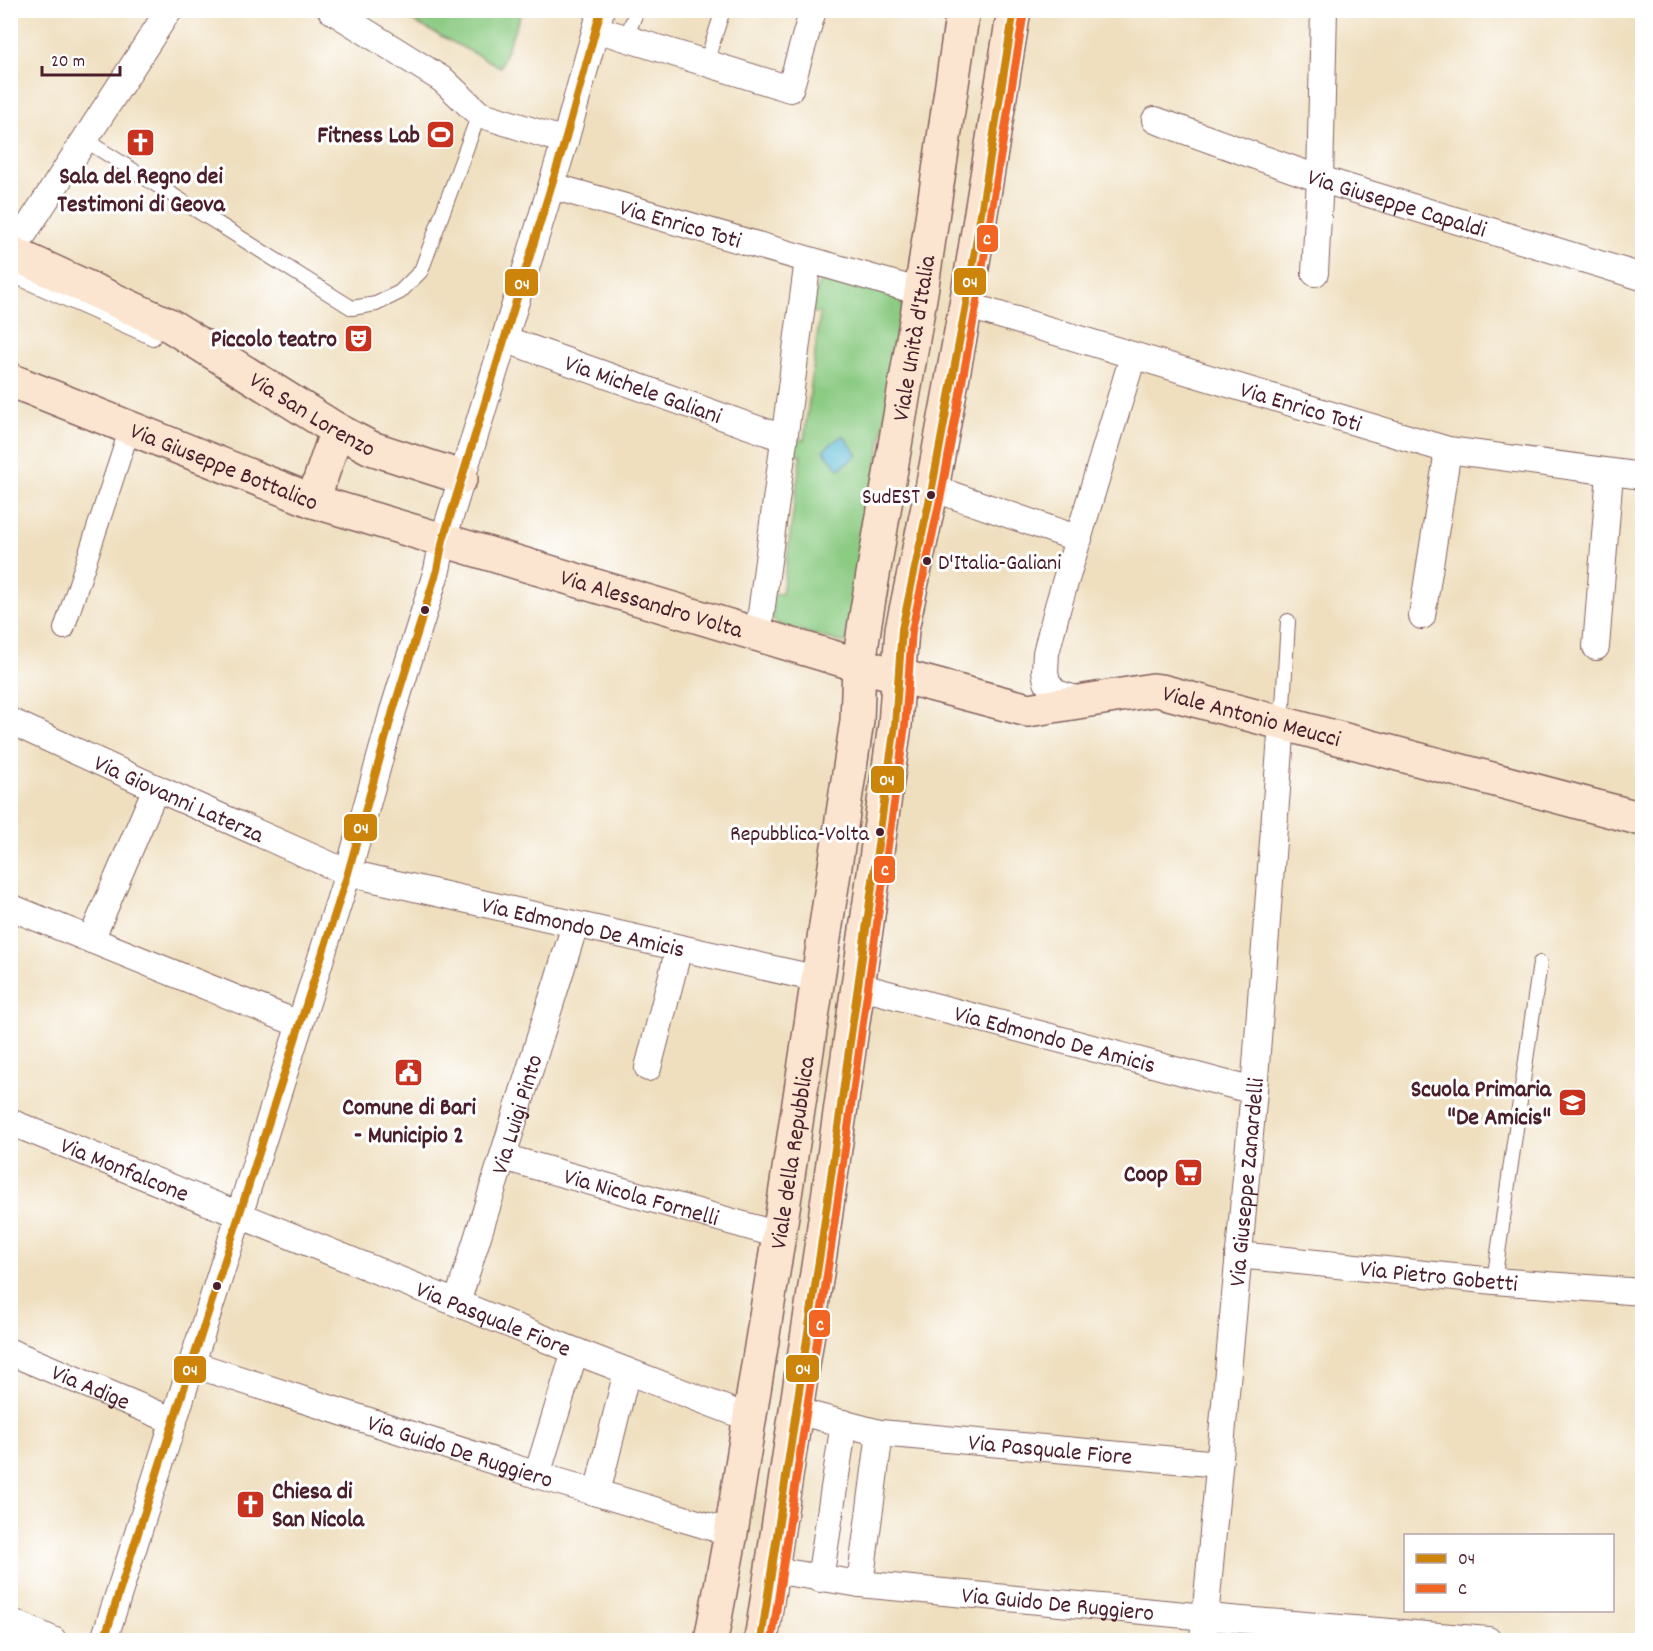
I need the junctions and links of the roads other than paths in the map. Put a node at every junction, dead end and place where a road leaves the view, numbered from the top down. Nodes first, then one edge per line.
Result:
1 (169, 10) edge
2 (331, 10) edge
3 (637, 10) edge
4 (723, 10) edge
5 (813, 10) edge
6 (963, 10) edge
7 (1014, 10) edge
8 (1324, 10) edge
9 (599, 20) edge
10 (626, 38) junction
11 (706, 63) junction
12 (953, 74) junction
13 (1002, 82) junction
14 (479, 114) junction
15 (1155, 120) dead end
16 (85, 140) junction
17 (565, 141) junction
18 (1320, 179) junction
19 (552, 186) junction
20 (11, 259) edge
21 (808, 260) junction
22 (1315, 273) dead end
23 (1642, 277) edge
24 (921, 292) junction
25 (966, 304) junction
26 (153, 338) dead end
27 (504, 339) junction
28 (1133, 356) junction
29 (10, 380) edge
30 (130, 428) junction
31 (337, 430) junction
32 (783, 438) junction
33 (1448, 450) junction
34 (1610, 473) junction
35 (1642, 476) edge
36 (462, 477) junction
37 (932, 488) junction
38 (313, 501) junction
39 (1078, 539) junction
40 (443, 540) junction
41 (1422, 616) dead end
42 (1288, 621) dead end
43 (64, 629) dead end
44 (758, 636) junction
45 (1596, 647) dead end
46 (859, 665) junction
47 (899, 675) junction
48 (1082, 701) junction
49 (10, 721) edge
50 (1282, 723) junction
51 (156, 788) junction
52 (1642, 819) edge
53 (348, 873) junction
54 (10, 907) edge
55 (575, 925) junction
56 (91, 940) junction
57 (679, 948) junction
58 (1540, 963) dead end
59 (818, 980) junction
60 (858, 986) junction
61 (299, 1024) junction
62 (648, 1068) dead end
63 (1254, 1091) junction
64 (10, 1122) edge
65 (503, 1157) junction
66 (240, 1216) junction
67 (779, 1235) junction
68 (1238, 1255) junction
69 (1494, 1281) junction
70 (1642, 1292) edge
71 (457, 1303) junction
72 (575, 1351) junction
73 (10, 1352) edge
74 (192, 1365) junction
75 (627, 1371) junction
76 (796, 1411) junction
77 (749, 1418) junction
78 (174, 1421) junction
79 (844, 1423) junction
80 (880, 1433) junction
81 (1220, 1464) junction
82 (537, 1475) junction
83 (597, 1493) junction
84 (731, 1533) junction
85 (772, 1570) junction
86 (820, 1579) junction
87 (860, 1584) junction
88 (10, 1621) edge
89 (1204, 1629) edge
90 (53, 1641) edge
91 (104, 1641) edge
92 (711, 1641) edge
93 (760, 1641) edge
94 (1488, 1641) edge

1 - 16 street
2 - 14 street
3 - 10 lane
4 - 11 lane
5 - 11 street
6 - 12 main road, Viale Unità d'Italia
7 - 13 main road, Viale Unità d'Italia
8 - 18 street
9 - 10 street
9 - 17 street
10 - 11 street
12 - 13 main road
12 - 24 main road, Viale Unità d'Italia
13 - 25 main road, Viale Unità d'Italia
14 - 16 lane
14 - 17 street
15 - 18 street, Via Giuseppe Capaldi
16 - 20 street
17 - 19 street
18 - 22 street
18 - 23 street, Via Giuseppe Capaldi
19 - 21 street, Via Enrico Toti
19 - 27 street
20 - 26 lane
20 - 31 main road, Via San Lorenzo
21 - 24 street, Via Enrico Toti
21 - 32 street
24 - 46 main road, Viale Unità d'Italia
25 - 28 street, Via Enrico Toti
25 - 37 main road, Viale Unità d'Italia
27 - 32 street, Via Michele Galiani
27 - 36 street
28 - 33 street, Via Enrico Toti
28 - 39 street
29 - 30 main road, Via Giuseppe Bottalico
30 - 38 main road, Via Giuseppe Bottalico
30 - 43 street
31 - 36 main road, Via San Lorenzo
31 - 38 main road
32 - 44 street
33 - 34 street, Via Enrico Toti
33 - 41 street
34 - 35 street, Via Enrico Toti
34 - 45 street
36 - 40 street
37 - 39 street
37 - 47 main road, Viale Unità d'Italia
38 - 40 main road, Via Giuseppe Bottalico
39 - 48 street
40 - 44 main road, Via Alessandro Volta
40 - 53 street
42 - 50 lane
44 - 46 main road, Via Alessandro Volta
46 - 47 main road, Viale Antonio Meucci
46 - 59 main road, Viale della Repubblica
47 - 48 main road, Viale Antonio Meucci
47 - 60 main road, Viale della Repubblica
48 - 50 main road, Viale Antonio Meucci
49 - 51 street, Via Giovanni Laterza
50 - 52 main road, Viale Antonio Meucci
50 - 63 street, Via Giuseppe Zanardelli
51 - 53 street, Via Giovanni Laterza
51 - 56 street
53 - 55 street, Via Edmondo De Amicis
53 - 61 street
54 - 56 street
55 - 57 street, Via Edmondo De Amicis
55 - 65 street, Via Luigi Pinto
56 - 61 street
57 - 59 street, Via Edmondo De Amicis
57 - 62 street
58 - 69 lane
59 - 67 main road, Viale della Repubblica
60 - 63 street, Via Edmondo De Amicis
60 - 76 main road, Viale della Repubblica
61 - 66 street
63 - 68 street, Via Giuseppe Zanardelli
64 - 66 street, Via Monfalcone
65 - 67 street, Via Nicola Fornelli
65 - 71 street, Via Luigi Pinto
66 - 71 street, Via Pasquale Fiore
66 - 74 street
67 - 77 main road, Viale della Repubblica
68 - 69 street, Via Pietro Gobetti
68 - 81 street, Via Giuseppe Zanardelli
69 - 70 street, Via Pietro Gobetti
71 - 72 street, Via Pasquale Fiore
72 - 75 street, Via Pasquale Fiore
72 - 82 street
73 - 78 street, Via Adige
74 - 78 street
74 - 82 street, Via Guido De Ruggiero
75 - 77 street, Via Pasquale Fiore
75 - 83 street
76 - 79 street, Via Pasquale Fiore
76 - 85 main road, Viale della Repubblica
77 - 84 main road, Viale della Repubblica
78 - 91 street
79 - 80 street, Via Pasquale Fiore
79 - 86 street
80 - 81 street, Via Pasquale Fiore
80 - 87 street
81 - 89 street, Via Giuseppe Zanardelli
82 - 83 street, Via Guido De Ruggiero
83 - 84 street, Via Guido De Ruggiero
84 - 92 main road, Viale della Repubblica
85 - 86 street, Via Guido De Ruggiero
85 - 93 main road, Viale della Repubblica
86 - 87 street, Via Guido De Ruggiero
87 - 89 street, Via Guido De Ruggiero
88 - 90 street
89 - 94 street, Via Guido De Ruggiero

